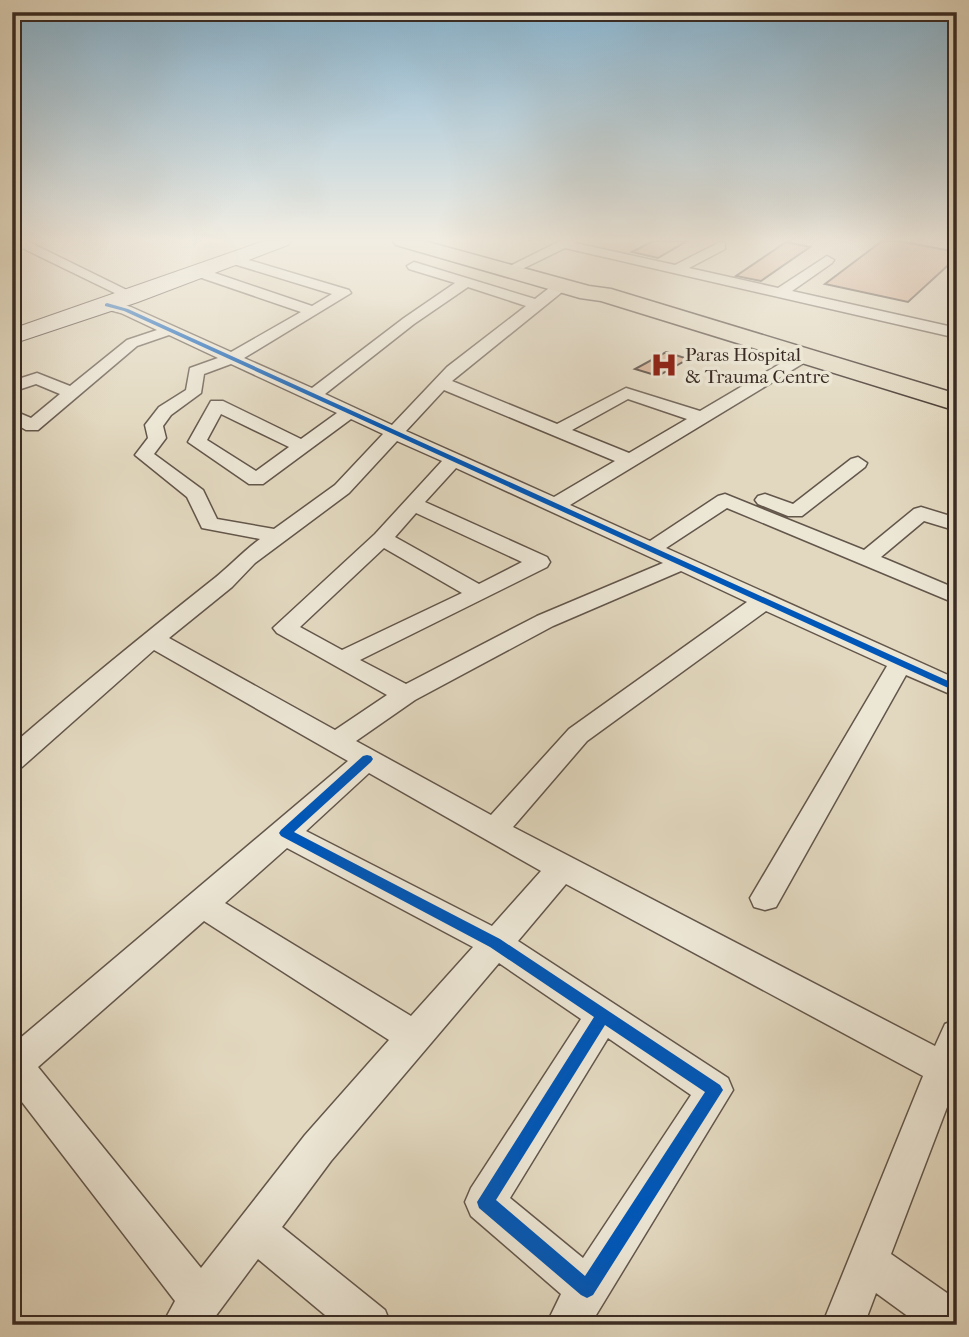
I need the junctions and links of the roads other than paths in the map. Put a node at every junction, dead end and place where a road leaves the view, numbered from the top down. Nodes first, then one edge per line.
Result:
1 (111, 303) edge
2 (291, 303) edge
3 (326, 303) edge
4 (435, 303) edge
5 (612, 303) edge
6 (827, 303) edge
7 (535, 304) edge
8 (107, 305) junction
9 (313, 311) junction
10 (170, 330) junction
11 (957, 333) edge
12 (12, 337) edge
13 (232, 358) junction
14 (801, 358) junction
15 (442, 383) junction
16 (12, 387) edge
17 (71, 393) junction
18 (314, 395) junction
19 (957, 403) edge
20 (350, 411) junction
21 (957, 411) edge
22 (12, 415) edge
23 (700, 417) junction
24 (558, 431) junction
25 (396, 433) junction
26 (302, 446) junction
27 (454, 459) junction
28 (629, 460) junction
29 (858, 463) dead end
30 (414, 504) junction
31 (555, 505) junction
32 (741, 507) junction
33 (957, 525) edge
34 (279, 536) junction
35 (382, 538) junction
36 (651, 549) junction
37 (866, 559) junction
38 (682, 563) junction
39 (479, 593) junction
40 (957, 597) edge
41 (764, 601) junction
42 (152, 639) junction
43 (341, 660) junction
44 (901, 663) junction
45 (957, 689) edge
46 (406, 694) junction
47 (336, 742) junction
48 (368, 759) junction
49 (12, 760) edge
50 (494, 830) junction
51 (285, 832) junction
52 (562, 867) junction
53 (765, 898) dead end
54 (202, 904) junction
55 (495, 943) junction
56 (603, 1015) junction
57 (414, 1037) junction
58 (950, 1052) edge
59 (14, 1066) edge
60 (255, 1231) junction
61 (867, 1262) junction
62 (587, 1289) junction
63 (192, 1313) edge
64 (370, 1325) edge
65 (568, 1325) edge
66 (842, 1325) edge
67 (957, 1325) edge

1 - 8 street
2 - 9 street
3 - 9 street
4 - 18 street
5 - 14 highway
6 - 11 street
7 - 15 street
8 - 10 street
8 - 12 street
9 - 13 street
10 - 13 street
10 - 17 street
13 - 18 street
13 - 34 street
14 - 19 highway
14 - 21 highway
14 - 23 street
15 - 24 street
15 - 25 street
16 - 17 street
17 - 22 street
18 - 20 street
20 - 25 street
20 - 26 street
23 - 24 street
23 - 28 street
24 - 28 street
25 - 27 street
25 - 34 street
26 - 26 street
27 - 30 street
27 - 31 street
28 - 31 street
29 - 32 street
30 - 35 street
30 - 39 street
31 - 36 street
32 - 36 street
32 - 37 street
33 - 37 street
34 - 42 street
35 - 39 street
35 - 43 street
36 - 38 street
37 - 40 street
38 - 41 street
38 - 46 street
39 - 43 street
41 - 44 street
41 - 50 street
42 - 47 street
42 - 49 street
43 - 46 street
44 - 45 street
44 - 53 street
46 - 47 street
47 - 48 street
48 - 50 street
48 - 51 street
50 - 52 street
51 - 54 street
51 - 55 street
52 - 55 street
52 - 58 street
54 - 57 street
54 - 59 street
55 - 56 street
55 - 57 street
56 - 62 street
56 - 62 street
57 - 60 street
58 - 61 street
59 - 63 street
60 - 63 street
60 - 64 street
61 - 66 street
61 - 67 street
62 - 65 street

